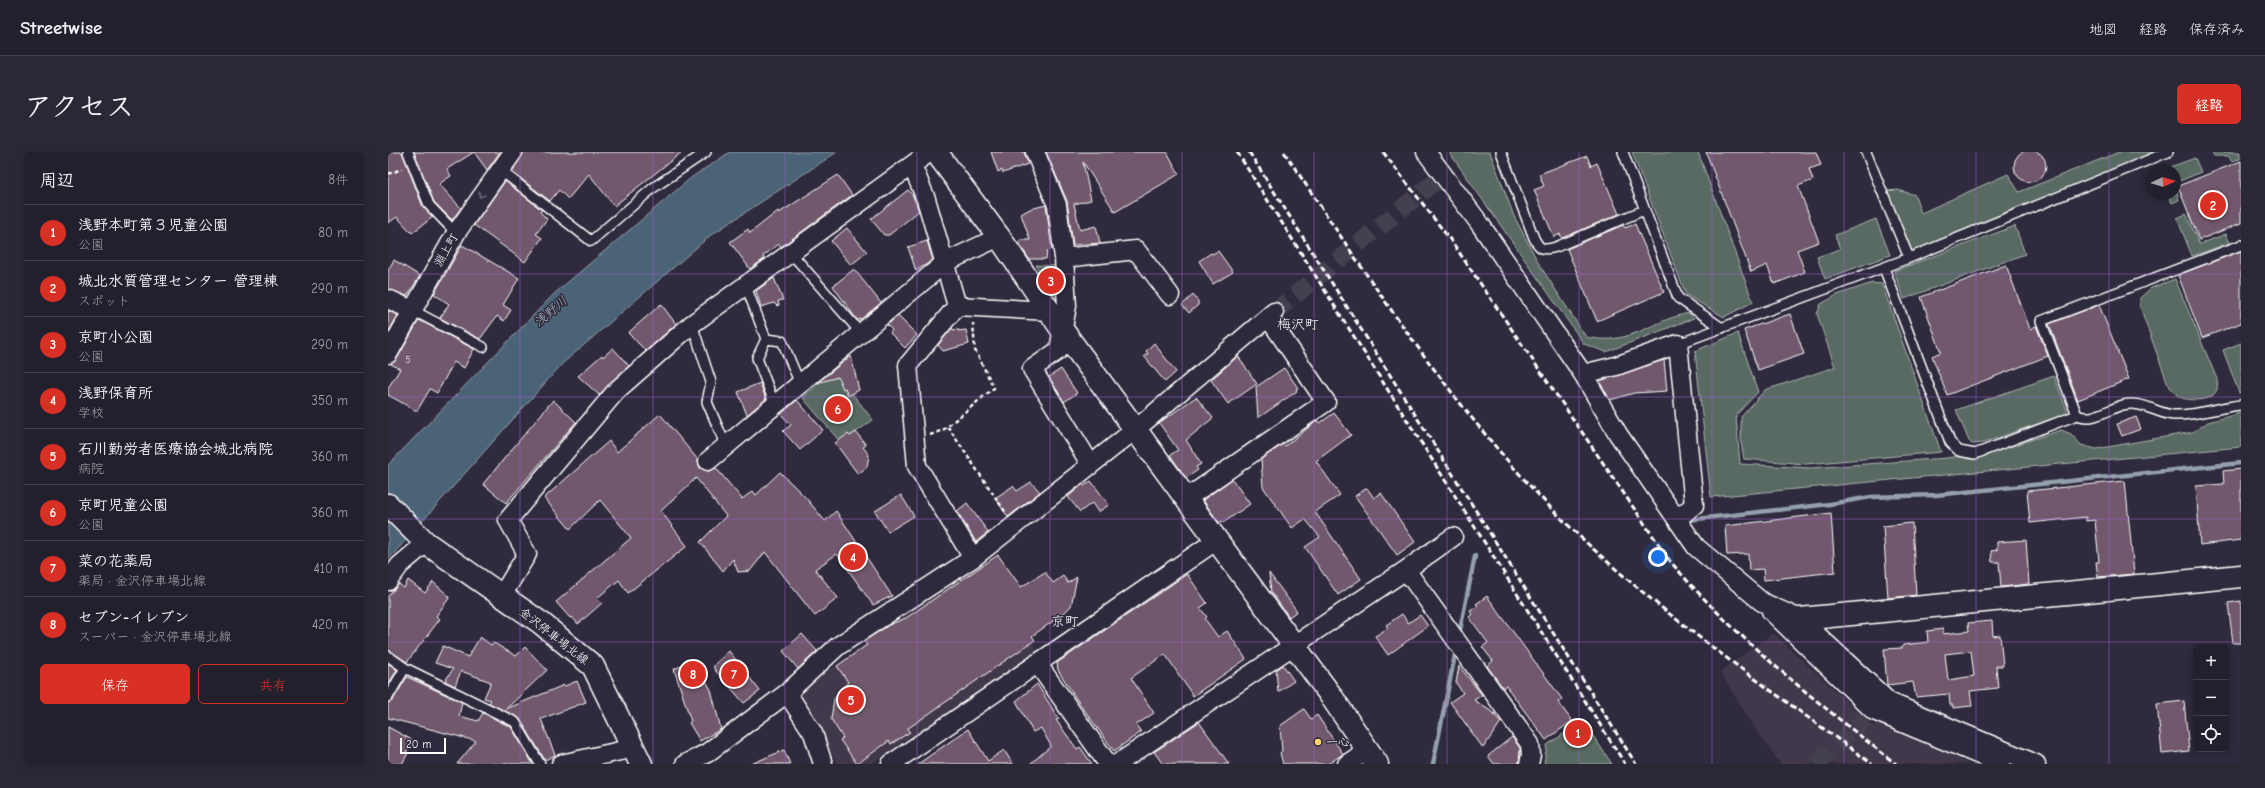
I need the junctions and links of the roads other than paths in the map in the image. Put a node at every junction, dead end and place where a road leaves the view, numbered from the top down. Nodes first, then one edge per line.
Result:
1 (408, 152) edge
2 (513, 152) edge
3 (706, 152) edge
4 (930, 152) edge
5 (936, 152) edge
6 (1035, 152) edge
7 (1426, 152) edge
8 (1501, 152) edge
9 (1623, 152) edge
10 (1866, 152) edge
11 (2168, 152) edge
12 (912, 165) junction
13 (498, 169) junction
14 (1644, 210) junction
15 (456, 232) junction
16 (999, 238) junction
17 (2241, 245) edge
18 (791, 253) junction
19 (1064, 258) junction
20 (1909, 258) junction
21 (946, 262) junction
22 (1884, 268) junction
23 (746, 286) junction
24 (1170, 295) dead end
25 (388, 299) edge
26 (964, 306) junction
27 (414, 310) junction
28 (1050, 311) junction
29 (692, 324) junction
30 (1722, 328) junction
31 (1063, 331) junction
32 (861, 333) junction
33 (766, 338) junction
34 (1678, 344) junction
35 (483, 347) dead end
36 (388, 354) edge
37 (1583, 374) junction
38 (800, 384) junction
39 (775, 405) junction
40 (2241, 405) edge
41 (2077, 415) junction
42 (1136, 429) junction
43 (726, 446) junction
44 (708, 461) dead end
45 (1091, 465) junction
46 (1187, 498) junction
47 (388, 505) edge
48 (1677, 519) junction
49 (1453, 537) dead end
50 (1217, 540) junction
51 (426, 543) junction
52 (973, 558) junction
53 (1406, 570) junction
54 (2241, 576) edge
55 (388, 581) edge
56 (501, 597) junction
57 (1762, 602) junction
58 (1800, 619) junction
59 (1295, 646) junction
60 (388, 656) edge
61 (1037, 663) junction
62 (405, 668) junction
63 (787, 693) junction
64 (388, 697) edge
65 (637, 756) edge
66 (1373, 757) edge
67 (540, 764) edge
68 (561, 764) edge
69 (685, 764) edge
70 (823, 764) edge
71 (891, 764) edge
72 (1108, 764) edge
73 (1117, 764) edge
74 (1347, 764) edge
75 (1530, 764) edge
76 (2001, 764) edge
77 (2036, 764) edge

1 - 15 lane
2 - 13 street, 淵上町
3 - 13 lane
4 - 12 street
5 - 16 street
6 - 19 street
7 - 37 street
8 - 14 lane
9 - 14 lane
10 - 20 lane
11 - 20 lane
12 - 18 street
12 - 21 street
13 -> 15 street, 淵上町
14 - 30 lane
15 - 27 street, 淵上町
16 - 21 street
16 - 28 street
17 - 41 lane
18 - 23 street
18 - 32 lane
19 - 24 street
19 - 31 street
20 - 22 lane
21 - 26 street
21 - 32 street
22 - 30 lane
22 - 41 lane
23 - 29 street
23 - 33 lane
25 - 27 street
26 - 28 street
26 - 52 street
27 - 35 lane
27 - 36 street, 淵上町
28 - 31 street
29 - 43 lane
29 - 56 street
30 - 34 lane
31 - 42 street
31 - 45 street
32 - 38 street
33 - 38 lane
33 - 39 lane
34 - 37 street
34 - 48 street
37 - 48 street
38 - 39 street
39 - 43 street
40 - 41 lane
42 - 45 street
42 - 46 street
42 - 46 street
43 - 44 street
45 - 52 street
46 - 50 street
47 - 51 street, 金沢停車場北線
48 - 57 street
49 - 53 street
50 - 59 street
50 - 61 street
51 - 55 street
51 - 56 street, 金沢停車場北線
52 - 63 street
53 - 59 street
53 - 75 street
54 - 58 street
56 - 65 street, 金沢停車場北線
57 - 58 street
57 - 76 street
58 - 77 street
59 - 66 street
59 - 73 street
60 - 62 lane
61 - 71 street
61 - 72 street
62 - 64 lane
62 - 67 lane
63 - 69 street
63 - 70 street
65 - 68 street
66 - 74 street

